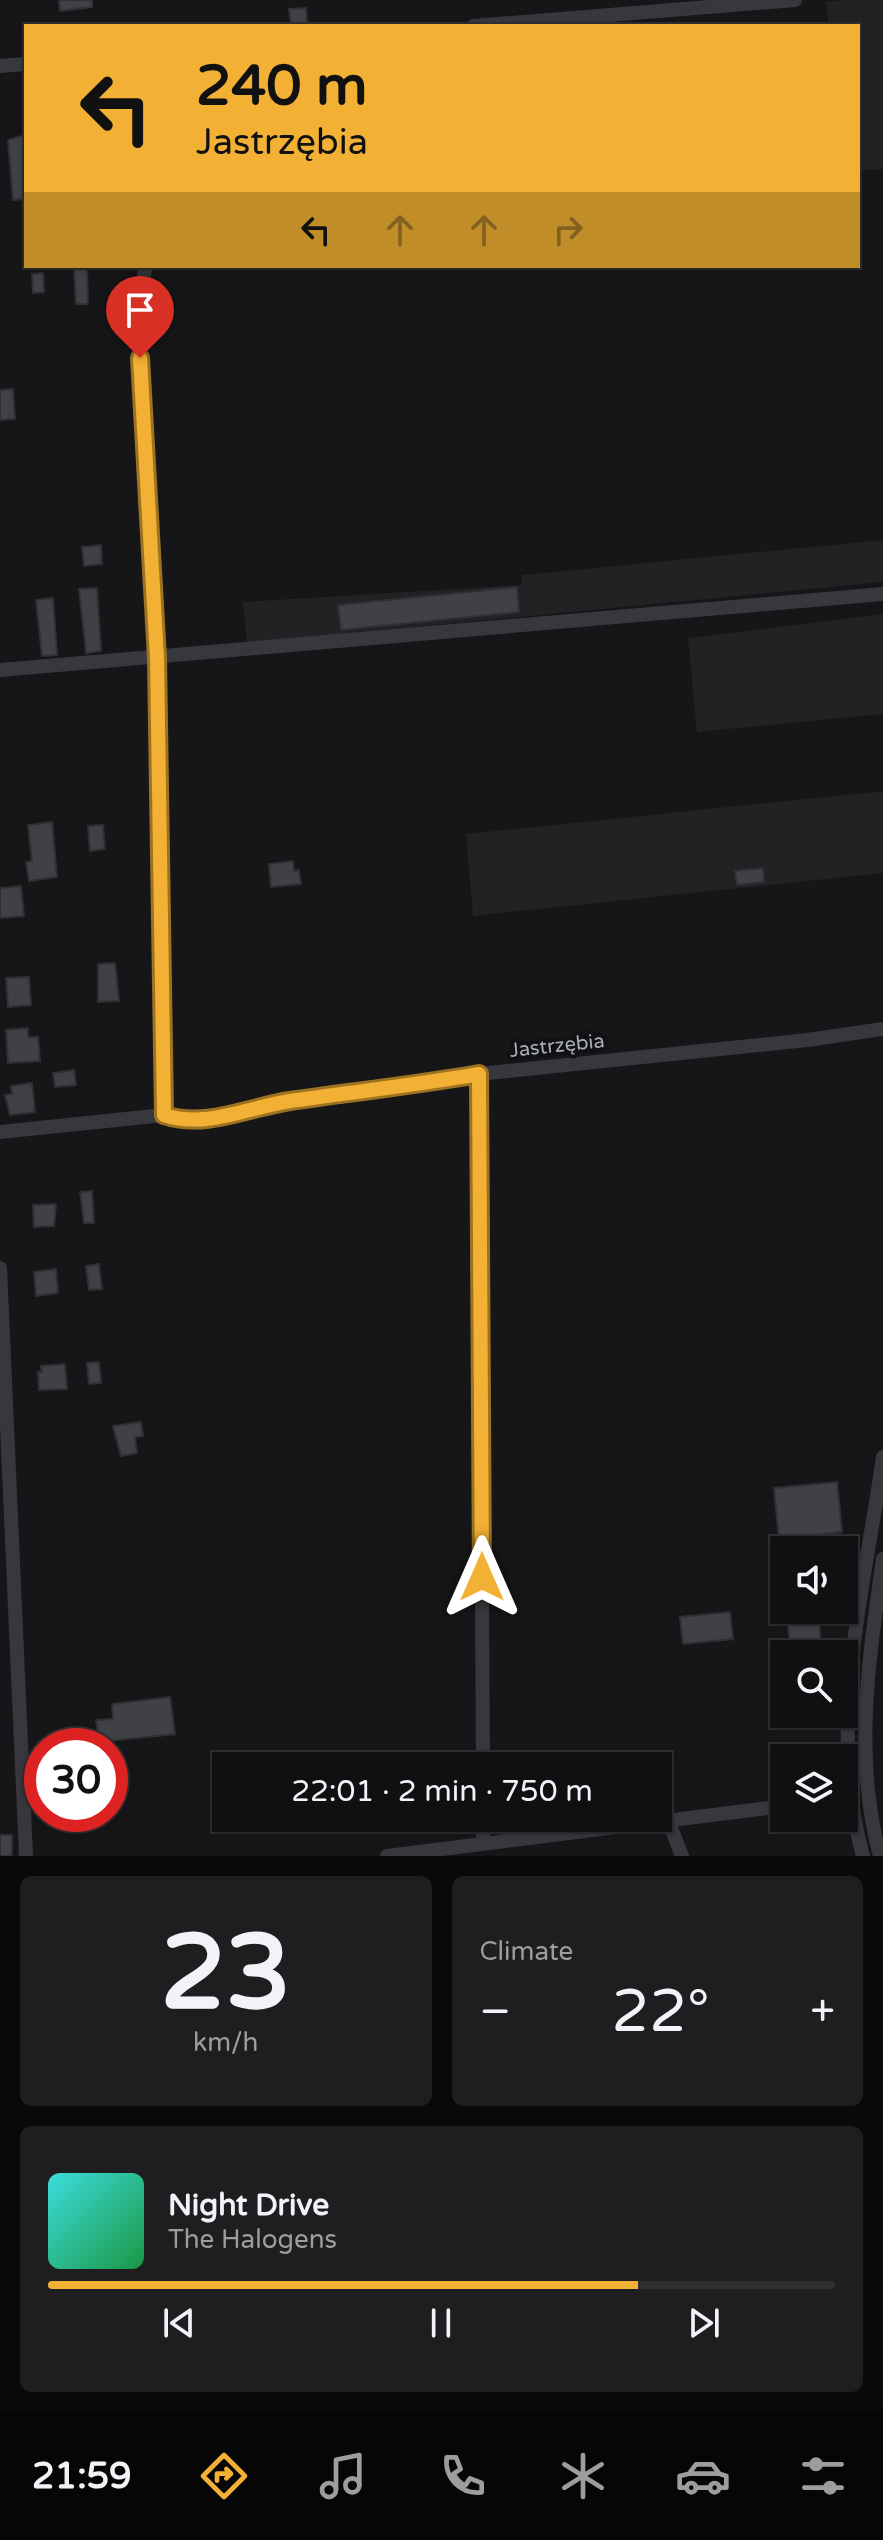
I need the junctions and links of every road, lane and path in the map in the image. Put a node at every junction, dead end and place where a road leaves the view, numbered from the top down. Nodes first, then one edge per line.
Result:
1 (795, 0) edge
2 (498, 24) edge
3 (24, 64) edge
4 (0, 66) edge
5 (145, 268) edge
6 (883, 594) edge
7 (157, 658) junction
8 (0, 670) edge
9 (883, 1029) edge
10 (479, 1074) junction
11 (164, 1115) junction
12 (0, 1132) edge
13 (0, 1268) edge
14 (883, 1457) edge
15 (883, 1559) edge
16 (8, 1613) edge
17 (849, 1744) edge
18 (483, 1752) edge
19 (770, 1808) edge
20 (672, 1820) edge
21 (672, 1830) edge
22 (483, 1832) edge
23 (567, 1832) edge
24 (856, 1832) edge
25 (483, 1842) junction
26 (26, 1856) edge
27 (387, 1856) edge
28 (682, 1856) edge
29 (863, 1856) edge
30 (880, 1856) edge

1 - 2 street
3 - 4 street
5 - 7 street
6 - 7 street
7 - 8 street
7 - 11 street
9 - 10 street, Jastrzębia
10 - 11 street, Jastrzębia
10 - 18 street
11 - 12 street, Jastrzębia
13 - 16 street
14 - 17 street
15 - 30 street
16 - 26 street
19 - 20 street
21 - 28 street
22 - 25 street
23 - 25 street
24 - 29 street
25 - 27 street

